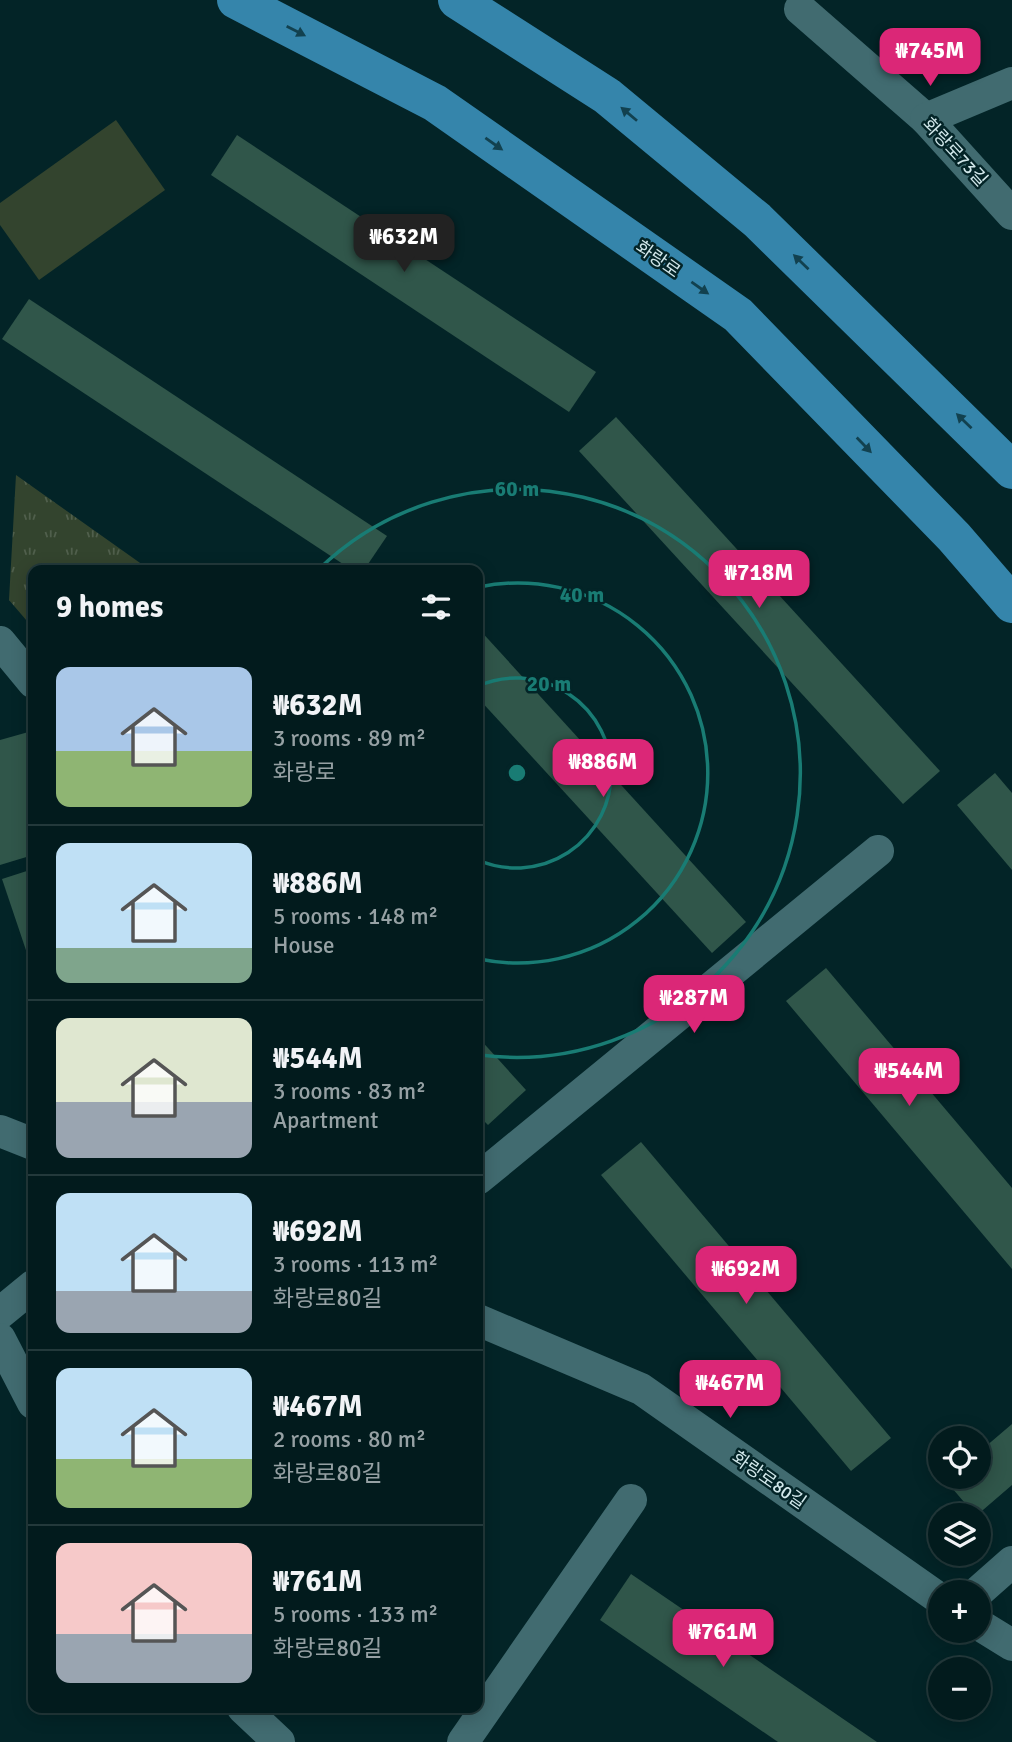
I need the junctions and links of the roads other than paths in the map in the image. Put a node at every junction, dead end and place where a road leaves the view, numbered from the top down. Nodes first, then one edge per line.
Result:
1 (236, 0) edge
2 (457, 0) edge
3 (800, 9) dead end
4 (1012, 83) edge
5 (926, 119) junction
6 (1012, 215) edge
7 (1012, 470) edge
8 (1012, 604) edge
9 (0, 642) edge
10 (28, 676) edge
11 (877, 851) dead end
12 (0, 1130) edge
13 (28, 1142) edge
14 (483, 1176) edge
15 (28, 1290) edge
16 (0, 1313) edge
17 (483, 1322) edge
18 (0, 1339) edge
19 (28, 1393) edge
20 (631, 1500) dead end
21 (1012, 1562) edge
22 (991, 1581) edge
23 (928, 1591) edge
24 (991, 1632) edge
25 (1012, 1645) edge
26 (248, 1713) edge
27 (279, 1742) edge
28 (463, 1742) edge

1 -> 8 main road, 화랑로
7 -> 2 main road
3 - 5 street, 화랑로73길
4 - 5 street
5 - 6 street, 화랑로73길
9 - 10 street
11 - 14 street
12 - 13 street
15 - 16 street
17 - 23 street, 화랑로80길
18 - 19 street
20 - 28 street
21 - 22 street
24 - 25 street
26 - 27 street

